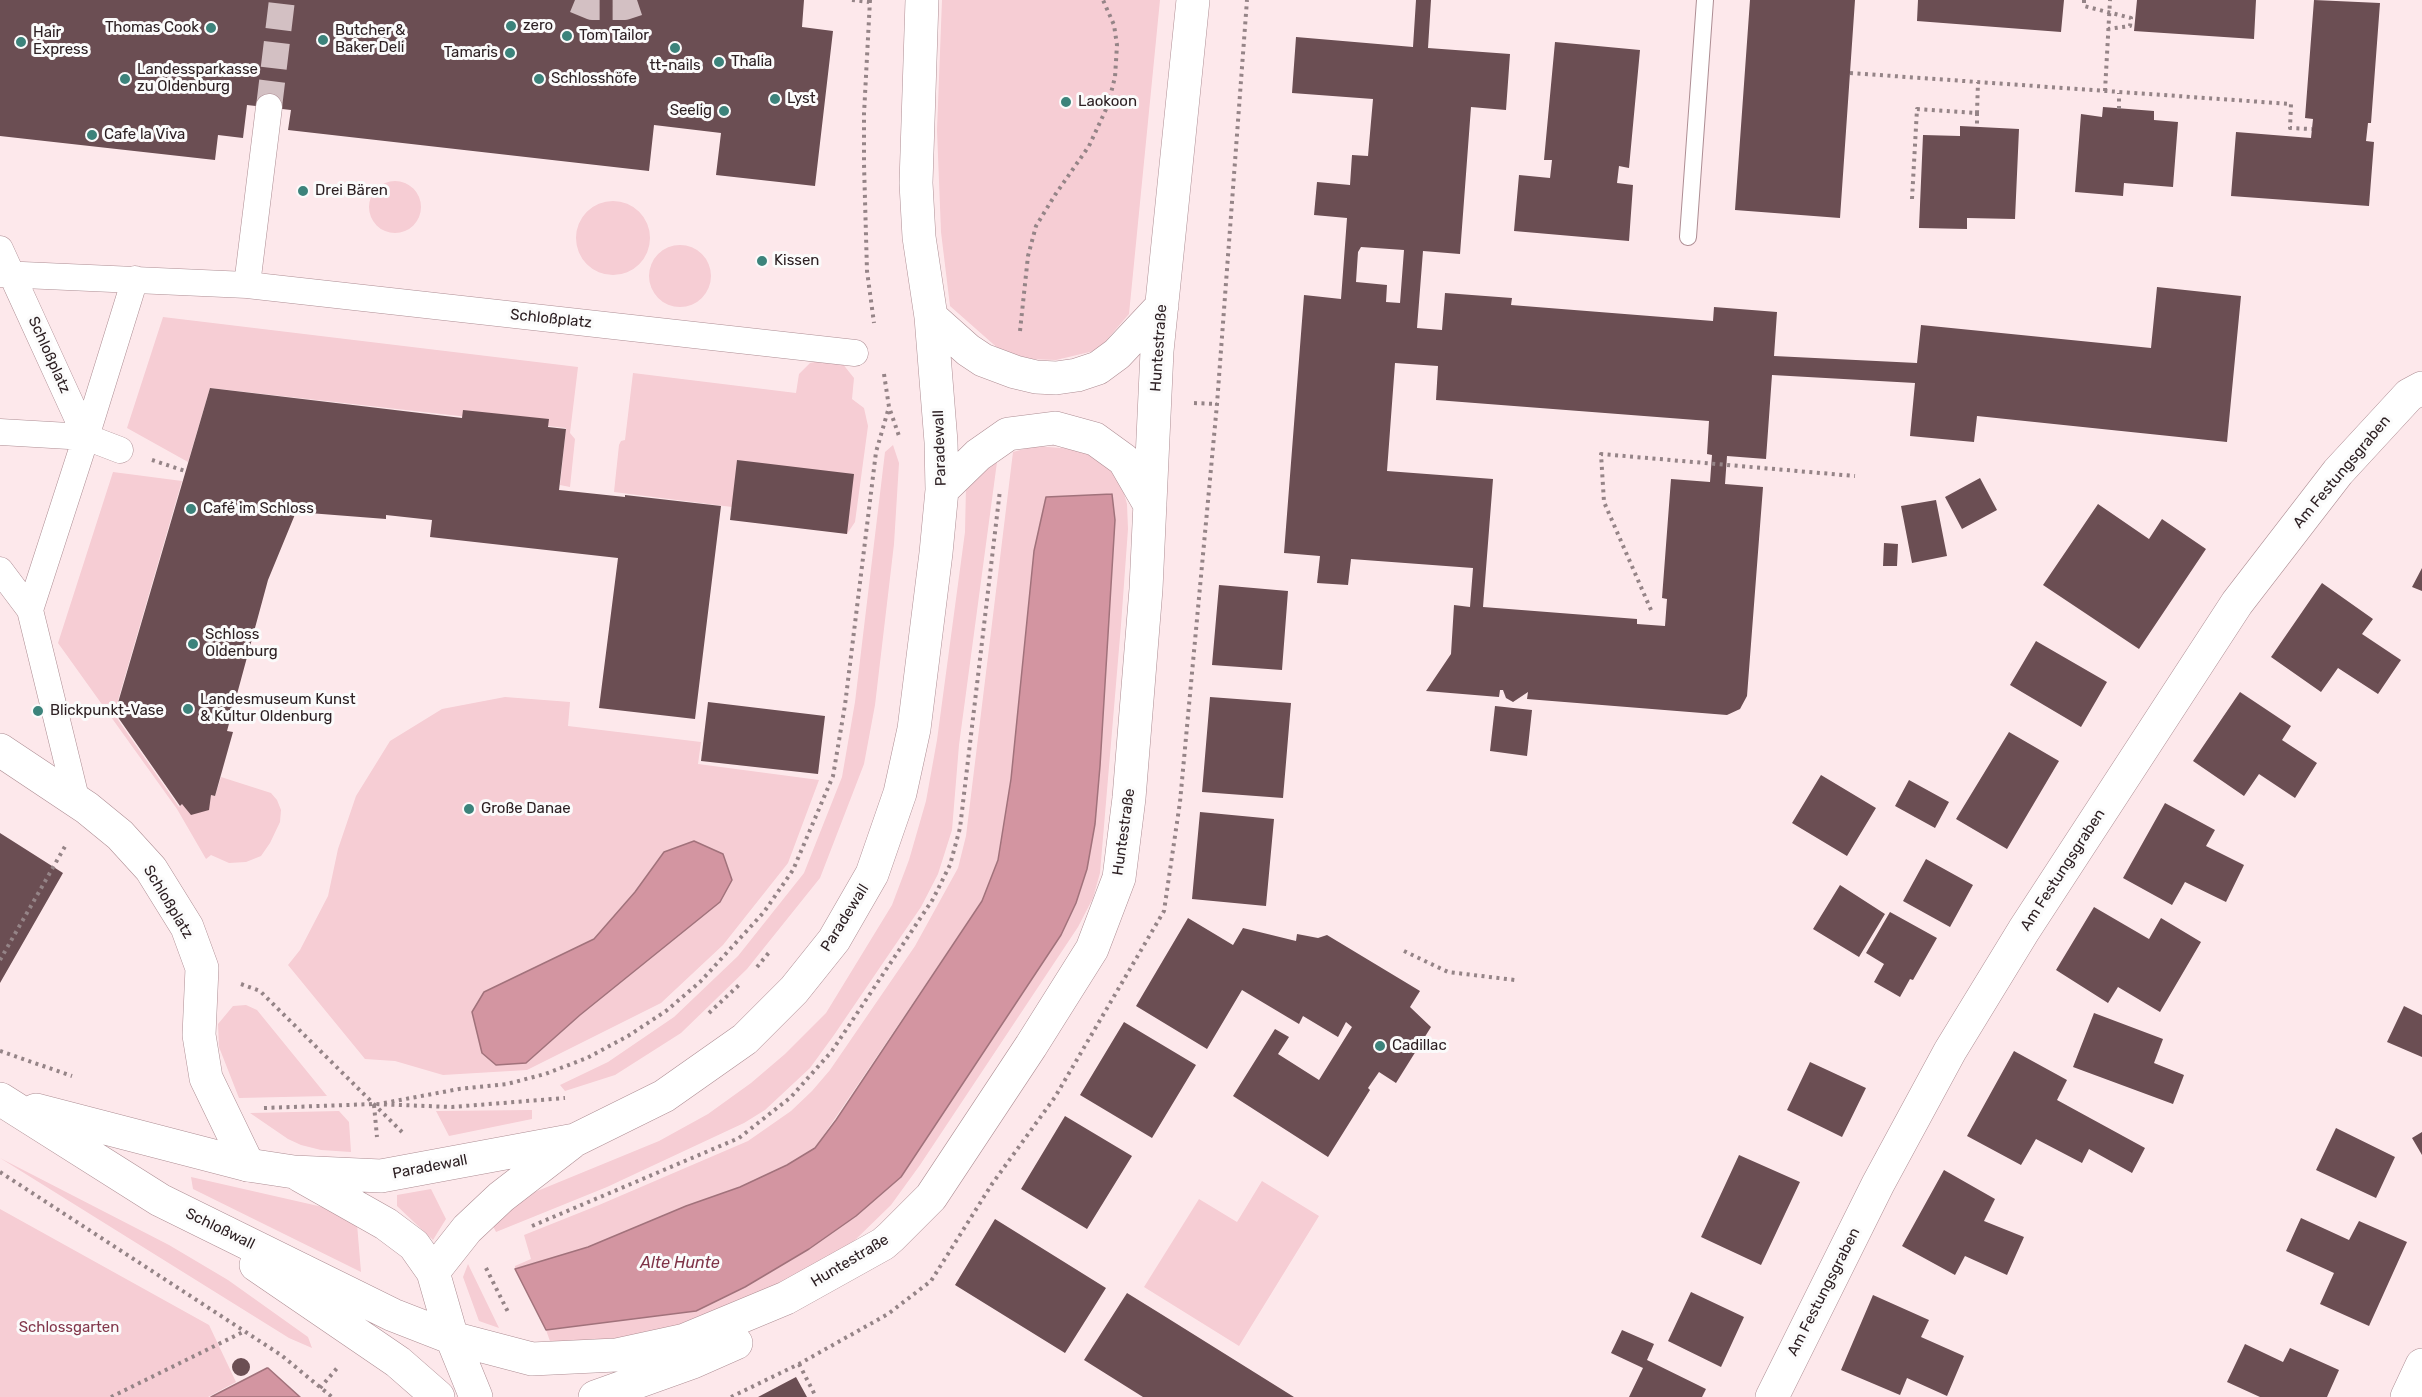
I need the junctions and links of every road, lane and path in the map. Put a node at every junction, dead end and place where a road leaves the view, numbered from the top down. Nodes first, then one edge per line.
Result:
1 (852, 0) edge
2 (922, 0) edge
3 (1103, 0) edge
4 (1193, 0) edge
5 (1705, 0) edge
6 (2084, 0) edge
7 (2110, 0) edge
8 (869, 1) edge
9 (2109, 13) junction
10 (2108, 29) junction
11 (1850, 73) dead end
12 (1978, 82) junction
13 (2105, 91) junction
14 (2120, 93) junction
15 (269, 107) tunnel mouth
16 (2119, 109) dead end
17 (1977, 113) junction
18 (1977, 127) dead end
19 (2312, 129) dead end
20 (1912, 199) dead end
21 (1688, 237) dead end
22 (0, 249) edge
23 (6, 274) edge
24 (135, 279) junction
25 (246, 285) junction
26 (1162, 306) junction
27 (931, 316) junction
28 (875, 330) dead end
29 (1020, 334) dead end
30 (855, 353) dead end
31 (883, 364) dead end
32 (2422, 388) edge
33 (1189, 403) dead end
34 (1217, 404) dead end
35 (889, 407) junction
36 (0, 432) edge
37 (86, 437) junction
38 (899, 437) dead end
39 (120, 450) dead end
40 (1855, 476) dead end
41 (942, 490) junction
42 (1150, 505) junction
43 (0, 570) edge
44 (30, 610) junction
45 (1651, 610) dead end
46 (0, 750) edge
47 (82, 805) junction
48 (779, 941) dead end
49 (1404, 951) dead end
50 (0, 960) edge
51 (757, 968) dead end
52 (202, 969) junction
53 (1515, 980) dead end
54 (740, 983) dead end
55 (702, 1020) dead end
56 (570, 1098) dead end
57 (4, 1101) edge
58 (374, 1104) junction
59 (575, 1140) junction
60 (248, 1165) junction
61 (0, 1172) edge
62 (294, 1172) junction
63 (160, 1200) junction
64 (467, 1229) junction
65 (883, 1244) junction
66 (433, 1272) junction
67 (245, 1331) junction
68 (452, 1338) junction
69 (532, 1359) junction
70 (799, 1364) dead end
71 (2422, 1365) edge
72 (111, 1397) edge
73 (332, 1397) edge
74 (438, 1397) edge
75 (476, 1397) edge
76 (595, 1397) edge
77 (816, 1397) edge
78 (1772, 1397) edge
79 (2406, 1397) edge

1 - 8 path
2 - 27 street, Paradewall
3 - 29 path
4 - 26 street, Huntestraße
5 - 21 lane
6 - 9 path
7 - 9 path
8 - 28 path
9 - 10 path
9 - 10 path
10 - 13 path
11 - 12 path
12 - 13 path
12 - 17 path
13 - 14 path
14 - 16 path
14 - 19 path
15 - 25 street
17 - 18 path
17 - 20 path
22 - 23 street, Schloßplatz
23 - 24 street, Schloßplatz
23 - 37 street, Schloßplatz
24 - 25 street, Schloßplatz
24 - 37 street
25 - 30 street, Schloßplatz
26 - 27 street
26 - 42 street, Huntestraße
27 - 41 street, Paradewall
31 - 35 path
32 - 78 street, Am Festungsgraben
33 - 34 path
35 - 38 path
35 - 58 path
36 - 37 street
37 - 39 street
37 - 44 street
40 - 45 path
41 - 42 street
41 - 59 street, Paradewall
42 - 65 street, Huntestraße
43 - 44 street
44 - 47 street
46 - 47 street, Schloßplatz
47 - 50 path
47 - 52 street, Schloßplatz
48 - 51 path
49 - 53 path
52 - 58 path
52 - 60 street, Schloßplatz
54 - 55 path
56 - 58 path
57 - 60 street, Paradewall
57 - 63 street, Schloßwall
59 - 62 street, Paradewall
59 - 64 street
60 - 62 street, Paradewall
61 - 67 path
62 - 66 street
63 - 68 street, Schloßwall
63 - 74 street
64 - 66 street
64 - 69 path
65 - 69 street, Huntestraße
65 - 76 street
66 - 68 street
67 - 72 path
67 - 73 path
68 - 69 street, Huntestraße
68 - 75 street
70 - 77 path
71 - 79 street

